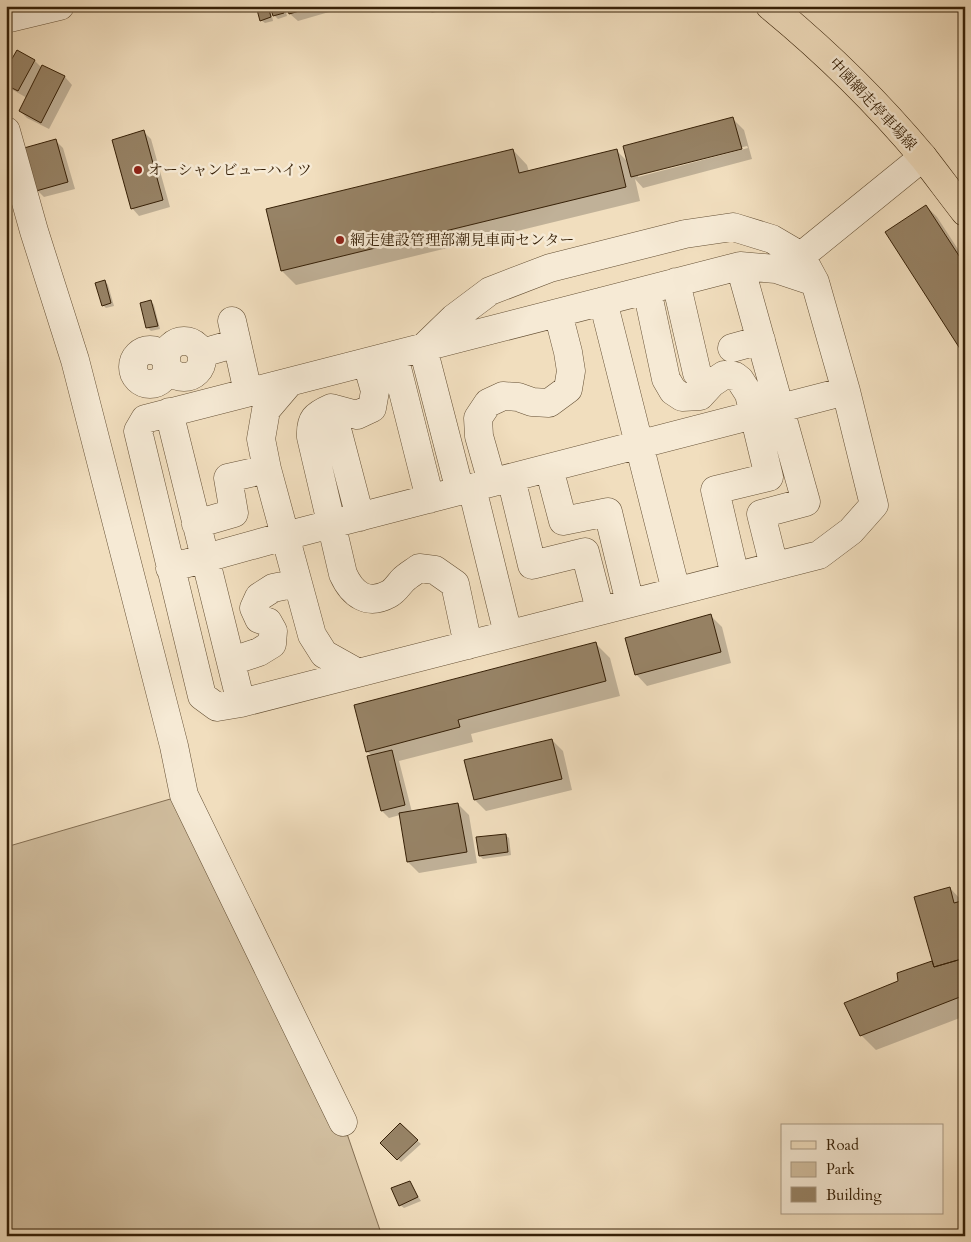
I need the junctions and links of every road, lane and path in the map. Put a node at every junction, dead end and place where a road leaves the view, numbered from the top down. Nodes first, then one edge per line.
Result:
1 (60, 6) edge
2 (770, 6) edge
3 (6, 19) edge
4 (6, 131) edge
5 (923, 157) junction
6 (965, 212) edge
7 (801, 256) junction
8 (740, 266) junction
9 (676, 282) junction
10 (815, 282) junction
11 (647, 290) junction
12 (604, 301) junction
13 (558, 313) junction
14 (761, 340) junction
15 (423, 348) junction
16 (732, 348) dead end
17 (394, 356) junction
18 (368, 362) junction
19 (697, 373) dead end
20 (289, 383) junction
21 (846, 391) junction
22 (248, 392) junction
23 (767, 412) junction
24 (166, 413) junction
25 (338, 433) dead end
26 (639, 445) junction
27 (549, 468) junction
28 (267, 469) junction
29 (484, 485) junction
30 (430, 499) junction
31 (360, 517) junction
32 (196, 524) junction
33 (332, 524) junction
34 (285, 536) junction
35 (206, 558) junction
36 (774, 566) junction
37 (170, 568) junction
38 (734, 576) junction
39 (297, 583) junction
40 (676, 591) junction
41 (630, 603) junction
42 (600, 610) junction
43 (508, 634) junction
44 (468, 645) junction
45 (232, 660) junction
46 (358, 673) junction
47 (241, 703) junction
48 (343, 1122) dead end

1 - 3 street
2 - 5 main road, 中園網走停車場線
4 - 48 street
5 - 6 main road, 中園網走停車場線
5 - 7 street
7 - 10 street
7 - 15 street
8 - 9 street
8 - 10 street
8 - 14 street
9 - 11 street
9 - 19 street
10 - 21 street
11 - 12 street
11 - 23 street
12 - 13 street
12 - 26 street
13 - 15 street
13 - 29 street
14 - 16 street
14 - 23 street
15 - 17 street
15 - 29 street
17 - 18 street
17 - 30 street
18 - 20 street
18 - 33 street
20 - 22 street
20 - 28 street
21 - 23 street
21 - 36 street
22 - 24 street
22 - 24 street
23 - 26 street
23 - 36 street
23 - 38 street
24 - 32 street
24 - 37 street
25 - 31 street
26 - 27 street
26 - 40 street
27 - 29 street
27 - 41 street
28 - 32 street
28 - 34 street
29 - 30 street
29 - 42 street
29 - 43 street
30 - 31 street
31 - 33 street
32 - 35 street
33 - 34 street
33 - 44 street
34 - 35 street
34 - 39 street
35 - 37 street
35 - 45 street
36 - 38 street
37 - 47 street
38 - 40 street
39 - 45 street
39 - 46 street
40 - 41 street
41 - 42 street
42 - 43 street
43 - 44 street
44 - 46 street
45 - 47 street
46 - 47 street

